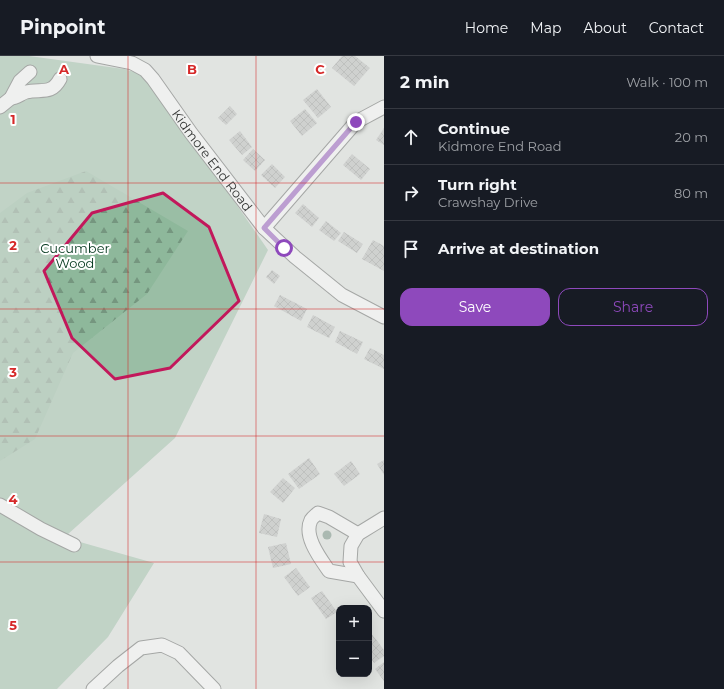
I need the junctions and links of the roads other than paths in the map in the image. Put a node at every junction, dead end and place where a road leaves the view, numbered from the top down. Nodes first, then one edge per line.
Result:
1 (97, 56) edge
2 (30, 72) dead end
3 (60, 79) dead end
4 (11, 98) junction
5 (0, 107) edge
6 (384, 108) edge
7 (264, 228) junction
8 (384, 317) edge
9 (0, 505) edge
10 (384, 518) edge
11 (358, 534) junction
12 (74, 546) dead end
13 (358, 576) junction
14 (384, 611) edge
15 (93, 689) edge
16 (214, 689) edge

1 - 7 street, Kidmore End Road
2 - 4 street
3 - 4 street
4 - 5 street
6 - 7 street
7 - 8 street, Kidmore End Road
9 - 12 street
10 - 11 street
11 - 13 street
11 - 13 street
13 - 14 street
15 - 16 street

